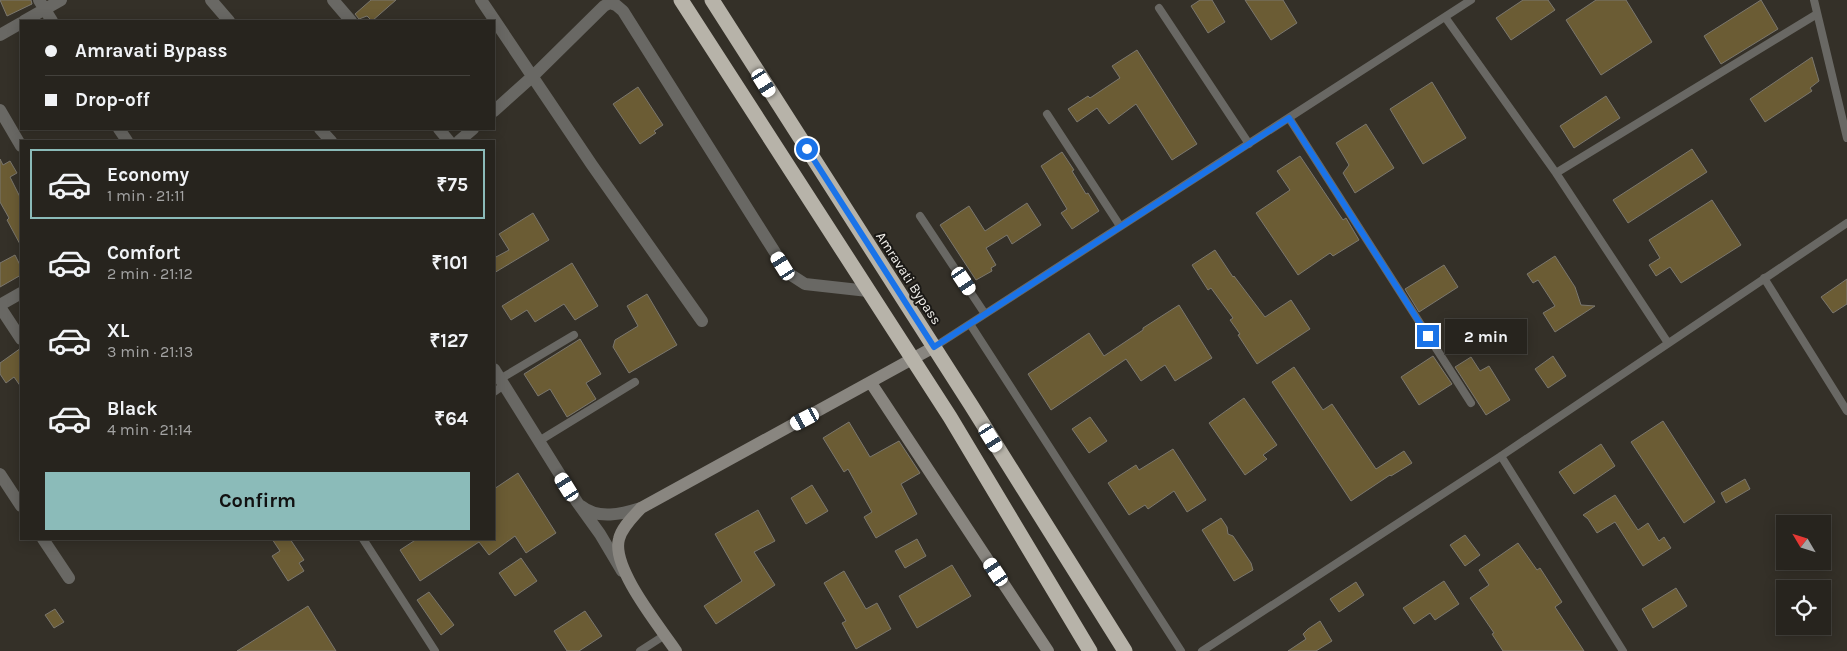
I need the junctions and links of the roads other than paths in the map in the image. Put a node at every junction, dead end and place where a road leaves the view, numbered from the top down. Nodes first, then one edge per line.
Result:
1 (61, 0) edge
2 (211, 0) edge
3 (333, 0) edge
4 (481, 0) edge
5 (681, 0) edge
6 (712, 0) edge
7 (1471, 0) edge
8 (1814, 0) edge
9 (42, 5) edge
10 (597, 5) edge
11 (1159, 8) dead end
12 (1817, 14) junction
13 (1445, 17) junction
14 (25, 20) edge
15 (51, 20) edge
16 (228, 20) edge
17 (350, 20) edge
18 (495, 20) edge
19 (495, 20) edge
20 (20, 24) edge
21 (0, 35) edge
22 (533, 76) junction
23 (0, 110) edge
24 (495, 110) edge
25 (1047, 114) dead end
26 (1289, 118) junction
27 (4, 125) edge
28 (321, 130) edge
29 (440, 130) edge
30 (472, 130) edge
31 (1847, 138) edge
32 (330, 140) edge
33 (448, 140) edge
34 (460, 140) edge
35 (1249, 144) junction
36 (20, 145) edge
37 (1556, 173) junction
38 (920, 216) dead end
39 (1847, 222) edge
40 (1120, 226) junction
41 (1764, 278) junction
42 (868, 291) junction
43 (20, 294) edge
44 (0, 306) edge
45 (986, 314) junction
46 (702, 321) dead end
47 (970, 324) junction
48 (574, 335) dead end
49 (20, 337) edge
50 (1668, 343) junction
51 (934, 347) junction
52 (913, 360) junction
53 (498, 381) edge
54 (635, 382) dead end
55 (871, 383) junction
56 (1472, 403) dead end
57 (1847, 411) edge
58 (539, 441) junction
59 (1501, 456) junction
60 (0, 474) edge
61 (577, 502) junction
62 (20, 504) edge
63 (641, 508) junction
64 (44, 540) edge
65 (364, 540) edge
66 (626, 576) junction
67 (69, 578) dead end
68 (666, 635) junction
69 (435, 651) edge
70 (640, 651) edge
71 (676, 651) edge
72 (1048, 651) edge
73 (1090, 651) edge
74 (1124, 651) edge
75 (1181, 651) edge
76 (1202, 651) edge
77 (1623, 651) edge

1 - 9 street
2 - 16 street
3 - 17 street
4 - 19 street
5 - 42 highway
6 - 51 highway, Amravati Bypass
7 - 13 lane
8 - 12 lane
9 - 14 street
9 - 15 street
10 - 22 street
10 - 42 street
11 - 35 lane
12 - 31 lane
12 - 37 lane
13 - 26 lane
13 - 37 lane
18 - 22 street
20 - 21 street
22 - 24 street
22 - 46 street
23 - 27 street
25 - 40 lane
26 - 35 lane
26 - 56 lane
27 - 36 street
28 - 32 street
29 - 33 street
30 - 34 street
35 - 40 lane
37 - 50 lane
38 - 45 lane
39 - 41 lane
40 - 45 lane
41 - 50 lane
41 - 57 lane
42 - 52 highway
43 - 44 street
44 - 49 street
45 - 47 lane
47 - 51 lane
47 - 75 lane
48 - 53 lane
50 - 59 lane
51 - 52 street
51 - 74 highway, Amravati Bypass
52 - 55 street
52 - 73 highway
53 - 58 street
54 - 58 lane
55 - 63 street
55 - 72 street
58 - 61 street
59 - 76 lane
59 - 77 lane
60 - 62 street
61 - 63 street
61 - 66 street
63 - 66 street
64 - 67 street
65 - 69 lane
66 - 68 street
68 - 70 lane
68 - 71 street

